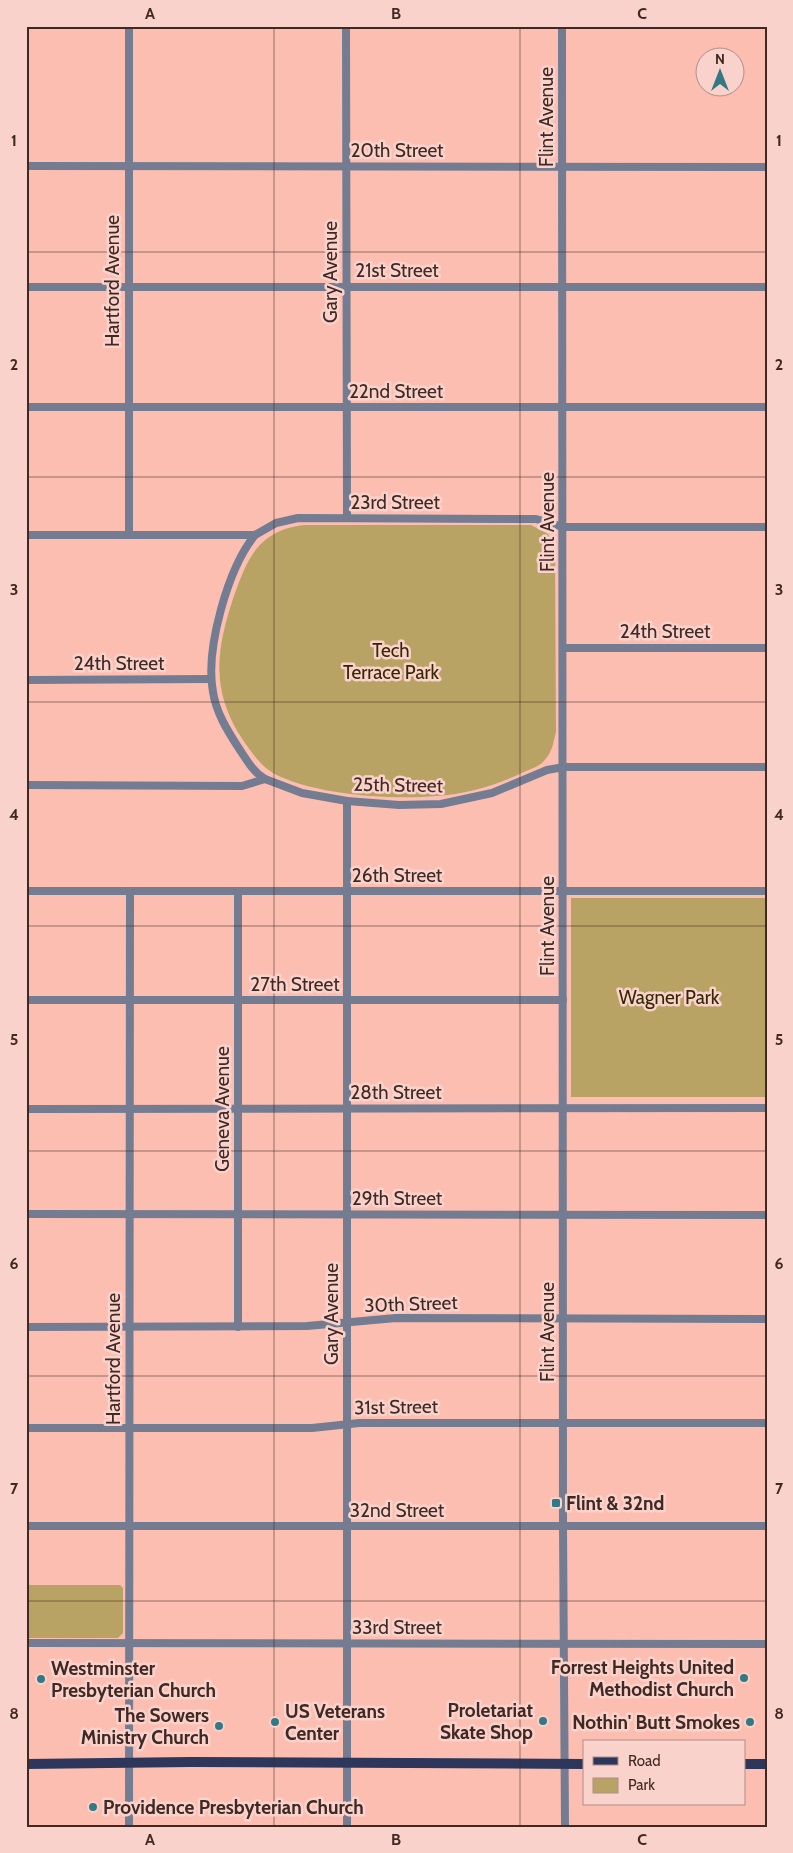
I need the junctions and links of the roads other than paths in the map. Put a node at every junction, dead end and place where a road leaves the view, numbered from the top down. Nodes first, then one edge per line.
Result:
1 (129, 26) edge
2 (346, 26) edge
3 (562, 26) edge
4 (26, 166) edge
5 (129, 166) junction
6 (346, 166) junction
7 (562, 166) junction
8 (767, 167) edge
9 (26, 287) edge
10 (129, 287) junction
11 (347, 287) junction
12 (562, 287) junction
13 (767, 287) edge
14 (26, 407) edge
15 (129, 407) junction
16 (347, 407) junction
17 (562, 407) junction
18 (767, 407) edge
19 (347, 518) junction
20 (563, 527) junction
21 (767, 528) edge
22 (26, 535) edge
23 (129, 535) junction
24 (255, 535) junction
25 (563, 648) junction
26 (767, 648) edge
27 (26, 680) edge
28 (211, 680) junction
29 (564, 767) junction
30 (767, 767) edge
31 (265, 779) junction
32 (26, 786) edge
33 (347, 801) junction
34 (26, 891) edge
35 (130, 891) junction
36 (238, 891) junction
37 (348, 891) junction
38 (564, 891) junction
39 (767, 891) edge
40 (26, 1000) edge
41 (130, 1000) junction
42 (238, 1000) junction
43 (347, 1000) junction
44 (563, 1000) junction
45 (129, 1108) junction
46 (239, 1108) junction
47 (348, 1108) junction
48 (563, 1108) junction
49 (767, 1108) edge
50 (26, 1109) edge
51 (26, 1214) edge
52 (130, 1214) junction
53 (239, 1214) junction
54 (348, 1214) junction
55 (563, 1215) junction
56 (767, 1215) edge
57 (563, 1318) junction
58 (767, 1319) edge
59 (348, 1322) junction
60 (26, 1327) edge
61 (130, 1327) junction
62 (238, 1327) junction
63 (564, 1423) junction
64 (767, 1423) edge
65 (347, 1424) junction
66 (26, 1428) edge
67 (130, 1428) junction
68 (26, 1526) edge
69 (130, 1526) junction
70 (347, 1526) junction
71 (563, 1526) junction
72 (767, 1526) edge
73 (26, 1643) edge
74 (130, 1643) junction
75 (347, 1643) junction
76 (565, 1643) junction
77 (767, 1644) edge
78 (26, 1764) edge
79 (129, 1764) junction
80 (347, 1764) junction
81 (565, 1764) junction
82 (583, 1764) edge
83 (746, 1764) edge
84 (767, 1764) edge
85 (129, 1827) edge
86 (347, 1827) edge
87 (566, 1827) edge

1 - 5 street, Hartford Avenue
2 - 6 street, Gary Avenue
3 - 7 street, Flint Avenue
4 - 5 street, 20th Street
5 - 6 street, 20th Street
5 - 10 street, Hartford Avenue
6 - 7 street, 20th Street
6 - 11 street, Gary Avenue
7 - 8 street, 20th Street
7 - 12 street, Flint Avenue
9 - 10 street, 21st Street
10 - 11 street, 21st Street
10 - 15 street, Hartford Avenue
11 - 12 street, 21st Street
11 - 16 street, Gary Avenue
12 - 13 street, 21st Street
12 - 17 street, Flint Avenue
14 - 15 street, 22nd Street
15 - 16 street, 22nd Street
15 - 23 street, Hartford Avenue
16 - 17 street, 22nd Street
16 - 19 street, Gary Avenue
17 - 18 street, 22nd Street
17 - 20 street, Flint Avenue
19 - 20 street, 23rd Street
19 - 24 street, 23rd Street
20 - 21 street, 23rd Street
20 - 25 street, Flint Avenue
22 - 23 street, 23rd Street
23 - 24 street, 23rd Street
24 - 28 street
25 - 26 street, 24th Street
25 - 29 street, Flint Avenue
27 - 28 street, 24th Street
28 - 31 street
29 - 30 street, 25th Street
29 - 33 street, 25th Street
29 - 38 street, Flint Avenue
31 - 32 street
31 - 33 street, 25th Street
33 - 37 street, Gary Avenue
34 - 35 street, 26th Street
35 - 36 street, 26th Street
35 - 41 street, Hartford Avenue
36 - 37 street, 26th Street
36 - 42 street, Geneva Avenue
37 - 38 street, 26th Street
37 - 43 street, Gary Avenue
38 - 39 street, 26th Street
38 - 44 street, Flint Avenue
40 - 41 street, 27th Street
41 - 42 street, 27th Street
41 - 45 street, Hartford Avenue
42 - 43 street, 27th Street
42 - 46 street, Geneva Avenue
43 - 44 street, 27th Street
43 - 47 street, Gary Avenue
44 - 48 street, Flint Avenue
45 - 46 street, 28th Street
45 - 50 street, 28th Street
45 - 52 street, Hartford Avenue
46 - 47 street, 28th Street
46 - 53 street, Geneva Avenue
47 - 48 street, 28th Street
47 - 54 street, Gary Avenue
48 - 49 street, 28th Street
48 - 55 street, Flint Avenue
51 - 52 street, 29th Street
52 - 53 street, 29th Street
52 - 61 street, Hartford Avenue
53 - 54 street, 29th Street
53 - 62 street, Geneva Avenue
54 - 55 street, 29th Street
54 - 59 street, Gary Avenue
55 - 56 street, 29th Street
55 - 57 street, Flint Avenue
57 - 58 street, 30th Street
57 - 59 street, 30th Street
57 - 63 street, Flint Avenue
59 - 62 street, 30th Street
59 - 65 street, Gary Avenue
60 - 61 street, 30th Street
61 - 62 street, 30th Street
61 - 67 street, Hartford Avenue
63 - 64 street, 31st Street
63 - 65 street, 31st Street
63 - 71 street, Flint Avenue
65 - 67 street, 31st Street
65 - 70 street, Gary Avenue
66 - 67 street, 31st Street
67 - 69 street, Hartford Avenue
68 - 69 street, 32nd Street
69 - 70 street, 32nd Street
69 - 74 street, Hartford Avenue
70 - 71 street, 32nd Street
70 - 75 street, Gary Avenue
71 - 72 street, 32nd Street
71 - 76 street, Flint Avenue
73 - 74 street, 33rd Street
74 - 75 street, 33rd Street
74 - 79 street, Hartford Avenue
75 - 76 street, 33rd Street
75 - 80 street, Gary Avenue
76 - 77 street, 33rd Street
76 - 81 street, Flint Avenue
78 - 79 main road
79 - 80 main road
79 - 85 street, Hartford Avenue
80 - 81 main road
80 - 86 street, Gary Avenue
81 - 82 main road
81 - 87 street, Flint Avenue
83 - 84 main road

